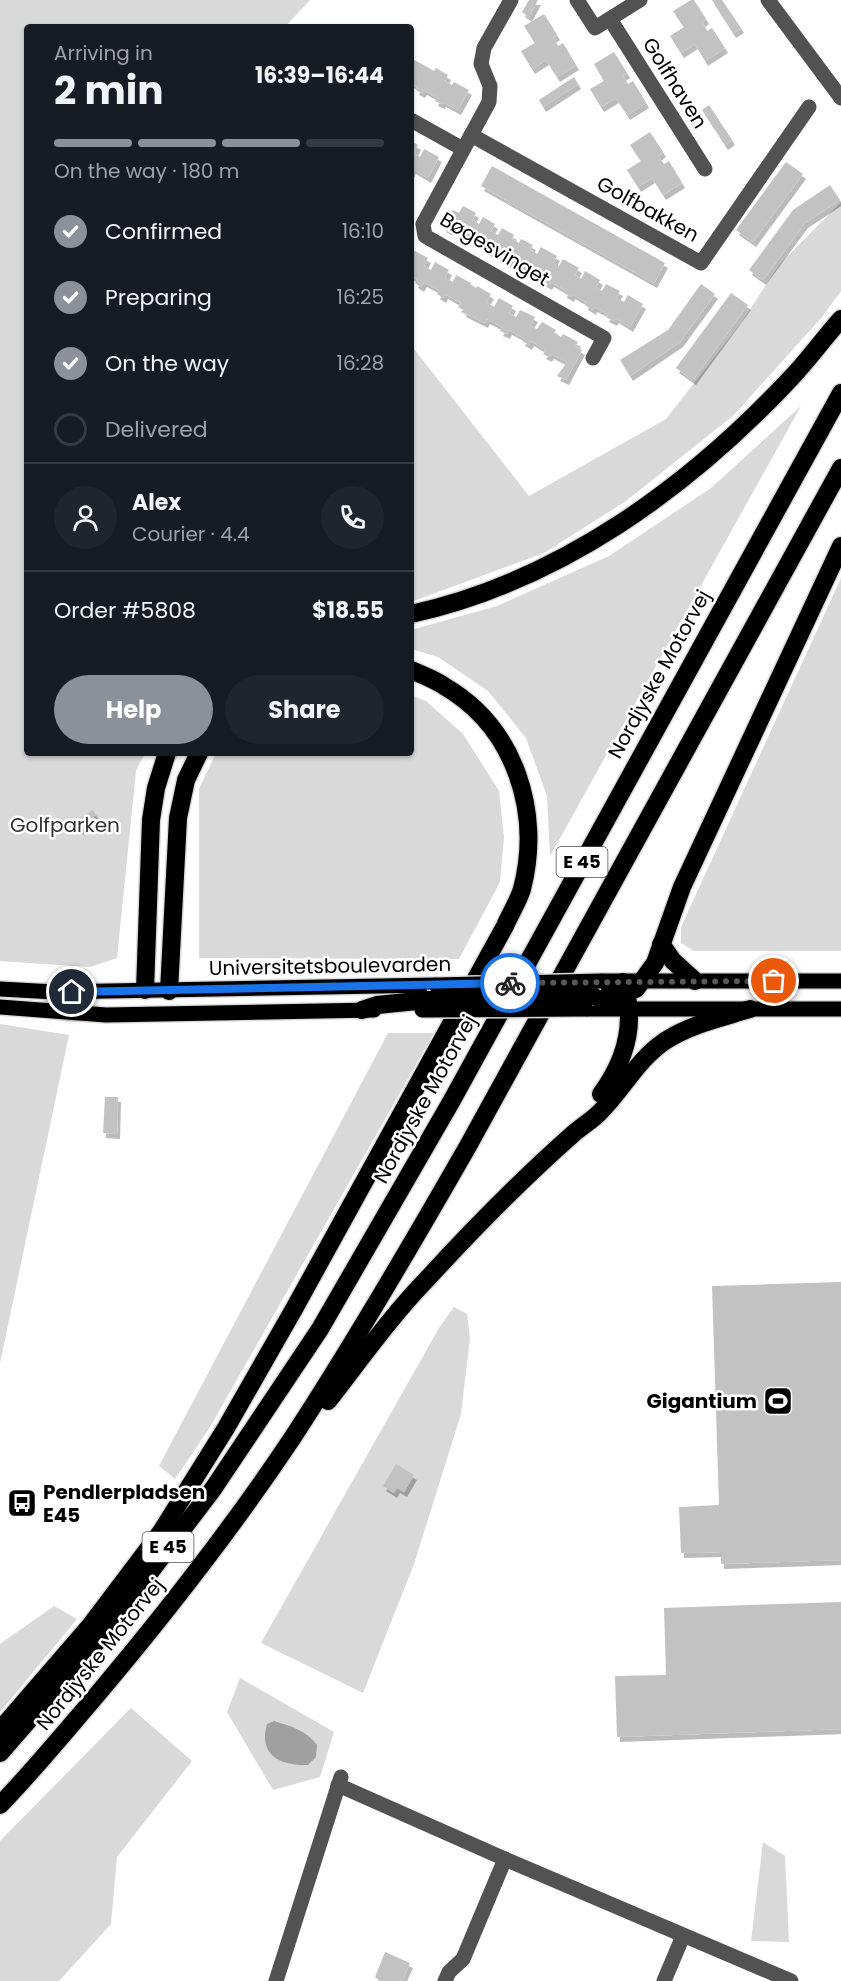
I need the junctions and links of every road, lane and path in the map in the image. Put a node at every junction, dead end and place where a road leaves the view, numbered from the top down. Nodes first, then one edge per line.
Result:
1 (511, 0) edge
2 (577, 0) edge
3 (640, 0) edge
4 (768, 0) edge
5 (610, 19) junction
6 (841, 98) edge
7 (809, 107) dead end
8 (414, 122) edge
9 (471, 135) junction
10 (463, 149) junction
11 (705, 169) dead end
12 (841, 319) edge
13 (593, 358) dead end
14 (841, 393) edge
15 (841, 468) edge
16 (841, 546) edge
17 (414, 613) edge
18 (414, 671) edge
19 (166, 756) edge
20 (198, 756) edge
21 (662, 944) junction
22 (642, 981) junction
23 (695, 981) junction
24 (841, 981) edge
25 (0, 989) edge
26 (145, 990) junction
27 (169, 991) junction
28 (626, 994) junction
29 (428, 998) junction
30 (0, 1007) edge
31 (750, 1009) junction
32 (841, 1010) edge
33 (362, 1011) joint
34 (574, 1132) junction
35 (234, 1521) junction
36 (0, 1730) edge
37 (0, 1753) edge
38 (0, 1805) edge
39 (505, 1859) junction
40 (683, 1936) junction
41 (276, 1981) edge
42 (445, 1981) edge
43 (664, 1981) edge
44 (791, 1981) edge

1 - 9 street, Bøgesvinget
2 - 5 street
3 - 5 street
4 - 6 street
5 - 11 street, Golfhaven
7 - 9 street, Golfbakken
8 - 10 street
9 - 10 street, Bøgesvinget
10 - 13 street, Bøgesvinget
12 - 17 highway
14 - 37 highway, Nordjyske Motorvej / E 45
15 - 35 highway, Nordjyske Motorvej / E 45
16 - 21 highway
18 - 36 highway
19 - 26 highway
20 - 27 highway
21 - 22 highway
21 - 23 highway
22 - 23 main road
22 - 28 highway
23 - 24 main road
25 - 26 main road, Universitetsboulevarden
26 - 27 main road, Universitetsboulevarden
27 - 29 main road, Universitetsboulevarden
28 - 29 highway, bridge
28 - 31 main road
28 - 34 highway
29 - 33 highway
30 - 33 main road
31 - 32 main road
31 - 34 highway
34 - 35 highway
35 - 38 highway, Nordjyske Motorvej / E 45
39 - 40 street
39 - 41 street
39 - 42 street
40 - 43 street
40 - 44 street

